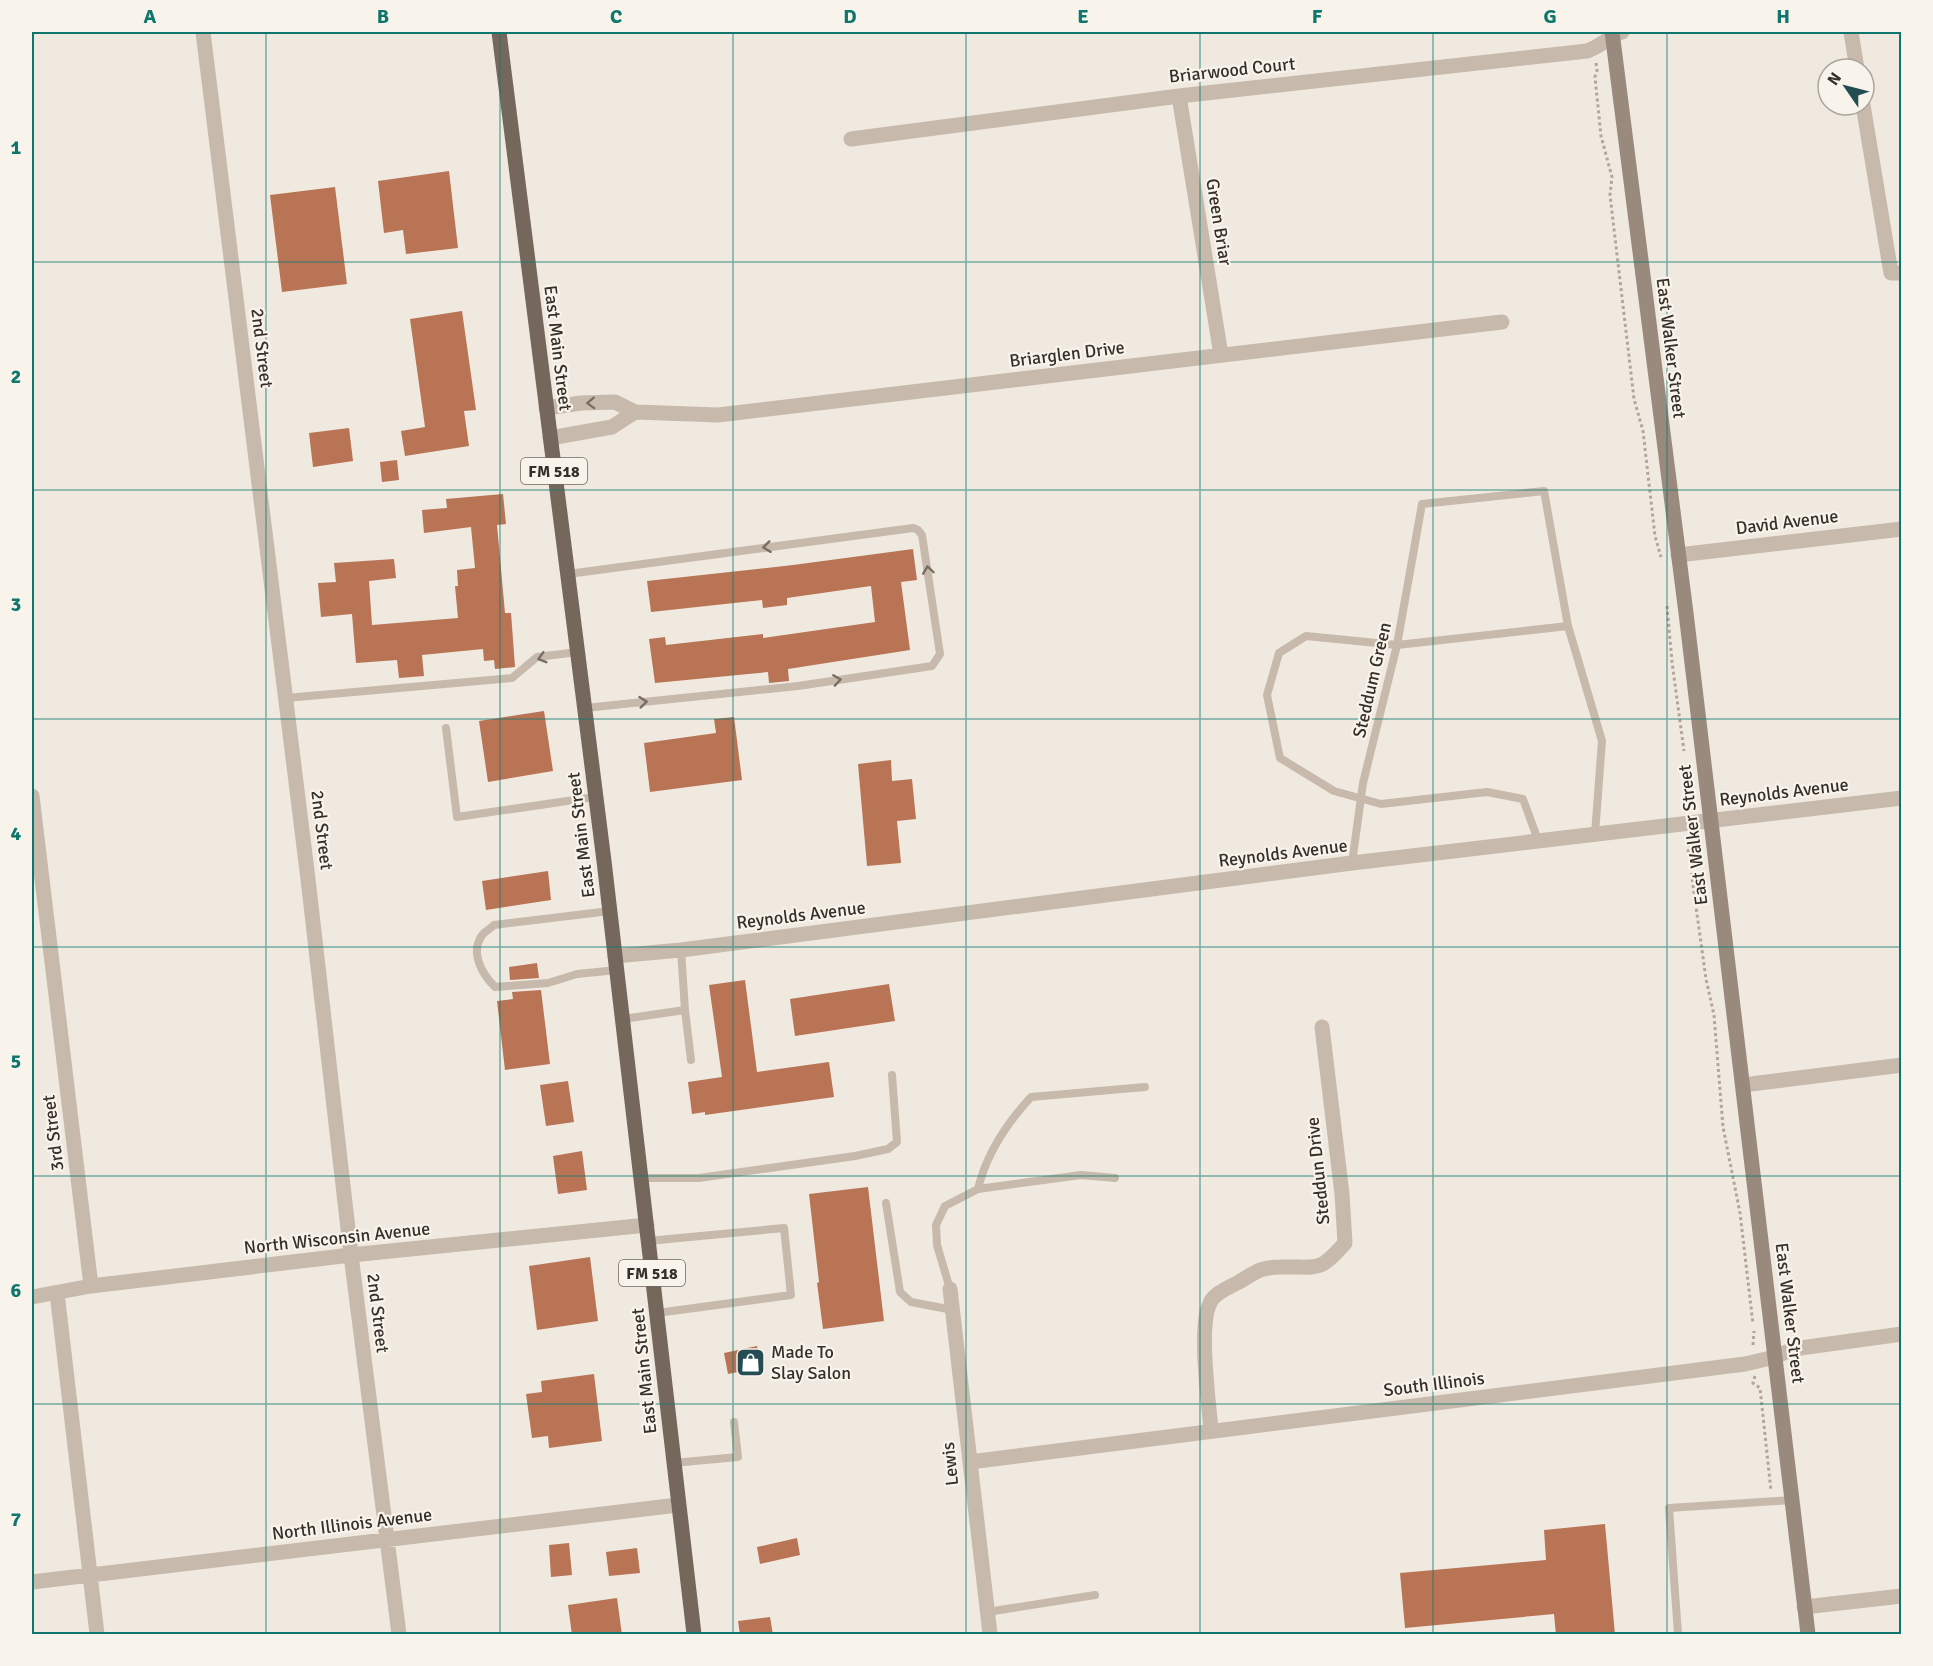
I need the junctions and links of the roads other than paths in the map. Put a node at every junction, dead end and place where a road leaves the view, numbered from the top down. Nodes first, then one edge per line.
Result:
1 (203, 32) edge
2 (499, 32) edge
3 (1851, 32) edge
4 (1616, 33) edge
5 (1855, 57) edge
6 (1179, 96) junction
7 (1865, 117) edge
8 (851, 140) dead end
9 (1902, 273) edge
10 (1502, 322) dead end
11 (1221, 355) junction
12 (546, 408) junction
13 (635, 412) junction
14 (550, 438) junction
15 (1902, 529) edge
16 (1678, 555) junction
17 (567, 574) junction
18 (1568, 626) junction
19 (1397, 645) junction
20 (578, 652) junction
21 (286, 698) junction
22 (585, 708) junction
23 (446, 728) dead end
24 (32, 796) edge
25 (595, 797) junction
26 (1361, 798) junction
27 (1902, 798) edge
28 (1711, 820) junction
29 (1595, 834) junction
30 (1538, 840) junction
31 (1352, 863) junction
32 (38, 903) edge
33 (610, 911) junction
34 (676, 951) junction
35 (616, 963) junction
36 (685, 1010) junction
37 (623, 1019) junction
38 (1322, 1026) dead end
39 (691, 1060) dead end
40 (1902, 1065) edge
41 (892, 1075) dead end
42 (1743, 1085) junction
43 (1145, 1087) dead end
44 (642, 1178) junction
45 (1115, 1178) dead end
46 (978, 1189) junction
47 (886, 1203) dead end
48 (647, 1225) junction
49 (648, 1241) junction
50 (351, 1255) junction
51 (91, 1286) junction
52 (950, 1289) joint
53 (57, 1293) junction
54 (32, 1297) edge
55 (952, 1310) junction
56 (657, 1313) junction
57 (1902, 1334) edge
58 (1775, 1358) junction
59 (734, 1422) dead end
60 (1211, 1431) junction
61 (970, 1462) junction
62 (673, 1463) junction
63 (1792, 1500) junction
64 (678, 1505) junction
65 (387, 1540) junction
66 (90, 1575) junction
67 (32, 1582) edge
68 (1095, 1596) dead end
69 (1902, 1596) edge
70 (1804, 1607) junction
71 (987, 1612) junction
72 (97, 1635) edge
73 (399, 1635) edge
74 (694, 1635) edge
75 (990, 1635) edge
76 (1678, 1635) edge
77 (1808, 1635) edge

1 - 21 street, 2nd Street
2 - 12 main road, East Main Street / FM 518
3 - 5 street
4 - 6 street, Briarwood Court
4 - 16 street, East Walker Street
6 - 8 street, Briarwood Court
6 - 11 street, Green Briar
7 - 9 street
10 - 11 street, Briarglen Drive
11 - 13 street, Briarglen Drive
13 -> 12 street, Briarglen Drive
12 - 14 main road, East Main Street / FM 518
13 - 14 street
14 - 17 main road, East Main Street / FM 518
15 - 16 street, David Avenue
16 - 28 street, East Walker Street
17 - 20 main road, East Main Street / FM 518
22 -> 17 lane
18 - 19 lane
18 - 19 lane, Steddum Green
18 - 29 lane
19 - 26 lane, Steddum Green
19 - 26 lane
20 -> 21 lane
20 - 22 main road, East Main Street / FM 518
21 - 50 street, 2nd Street
22 - 25 main road, East Main Street / FM 518
23 - 25 lane
24 - 32 street, 3rd Street
25 - 33 main road, East Main Street / FM 518
26 - 30 lane
26 - 31 lane, Steddum Green
27 - 28 street, Reynolds Avenue
28 - 29 street, Reynolds Avenue
28 - 42 street, East Walker Street
29 - 30 street, Reynolds Avenue
30 - 31 street, Reynolds Avenue
31 - 34 street, Reynolds Avenue
32 - 51 street, 3rd Street
33 - 35 main road, East Main Street / FM 518
33 - 35 lane
34 - 35 street, Reynolds Avenue
34 - 36 lane
35 - 37 main road, East Main Street / FM 518
36 - 37 lane
36 - 39 lane
37 - 44 main road, East Main Street / FM 518
38 - 60 street, Steddun Drive
40 - 42 street
41 - 44 lane
42 - 58 street, East Walker Street
43 - 46 lane
44 - 48 main road, East Main Street / FM 518
45 - 46 lane
46 - 52 lane
47 - 55 lane
48 - 49 main road, East Main Street / FM 518
48 - 50 street, North Wisconsin Avenue
49 - 56 main road, East Main Street / FM 518
49 - 56 lane
50 - 51 street, North Wisconsin Avenue
50 - 65 street, 2nd Street
51 - 53 street, North Wisconsin Avenue
52 - 55 street, Lewis
53 - 54 street, North Wisconsin Avenue
53 - 66 street
55 - 61 street, Lewis
56 - 62 main road, East Main Street / FM 518
57 - 58 street, South Illinois
58 - 60 street, South Illinois
58 - 63 street, East Walker Street
59 - 62 lane
60 - 61 street, South Illinois
61 - 71 street, Lewis
62 - 64 main road, East Main Street / FM 518
63 - 70 street, East Walker Street
63 - 76 lane
64 - 65 street, North Illinois Avenue
64 - 74 main road, East Main Street / FM 518
65 - 66 street, North Illinois Avenue
65 - 73 street, 2nd Street
66 - 67 street, North Illinois Avenue
66 - 72 street
68 - 71 lane
69 - 70 street
70 - 77 street, East Walker Street
71 - 75 street, Lewis

